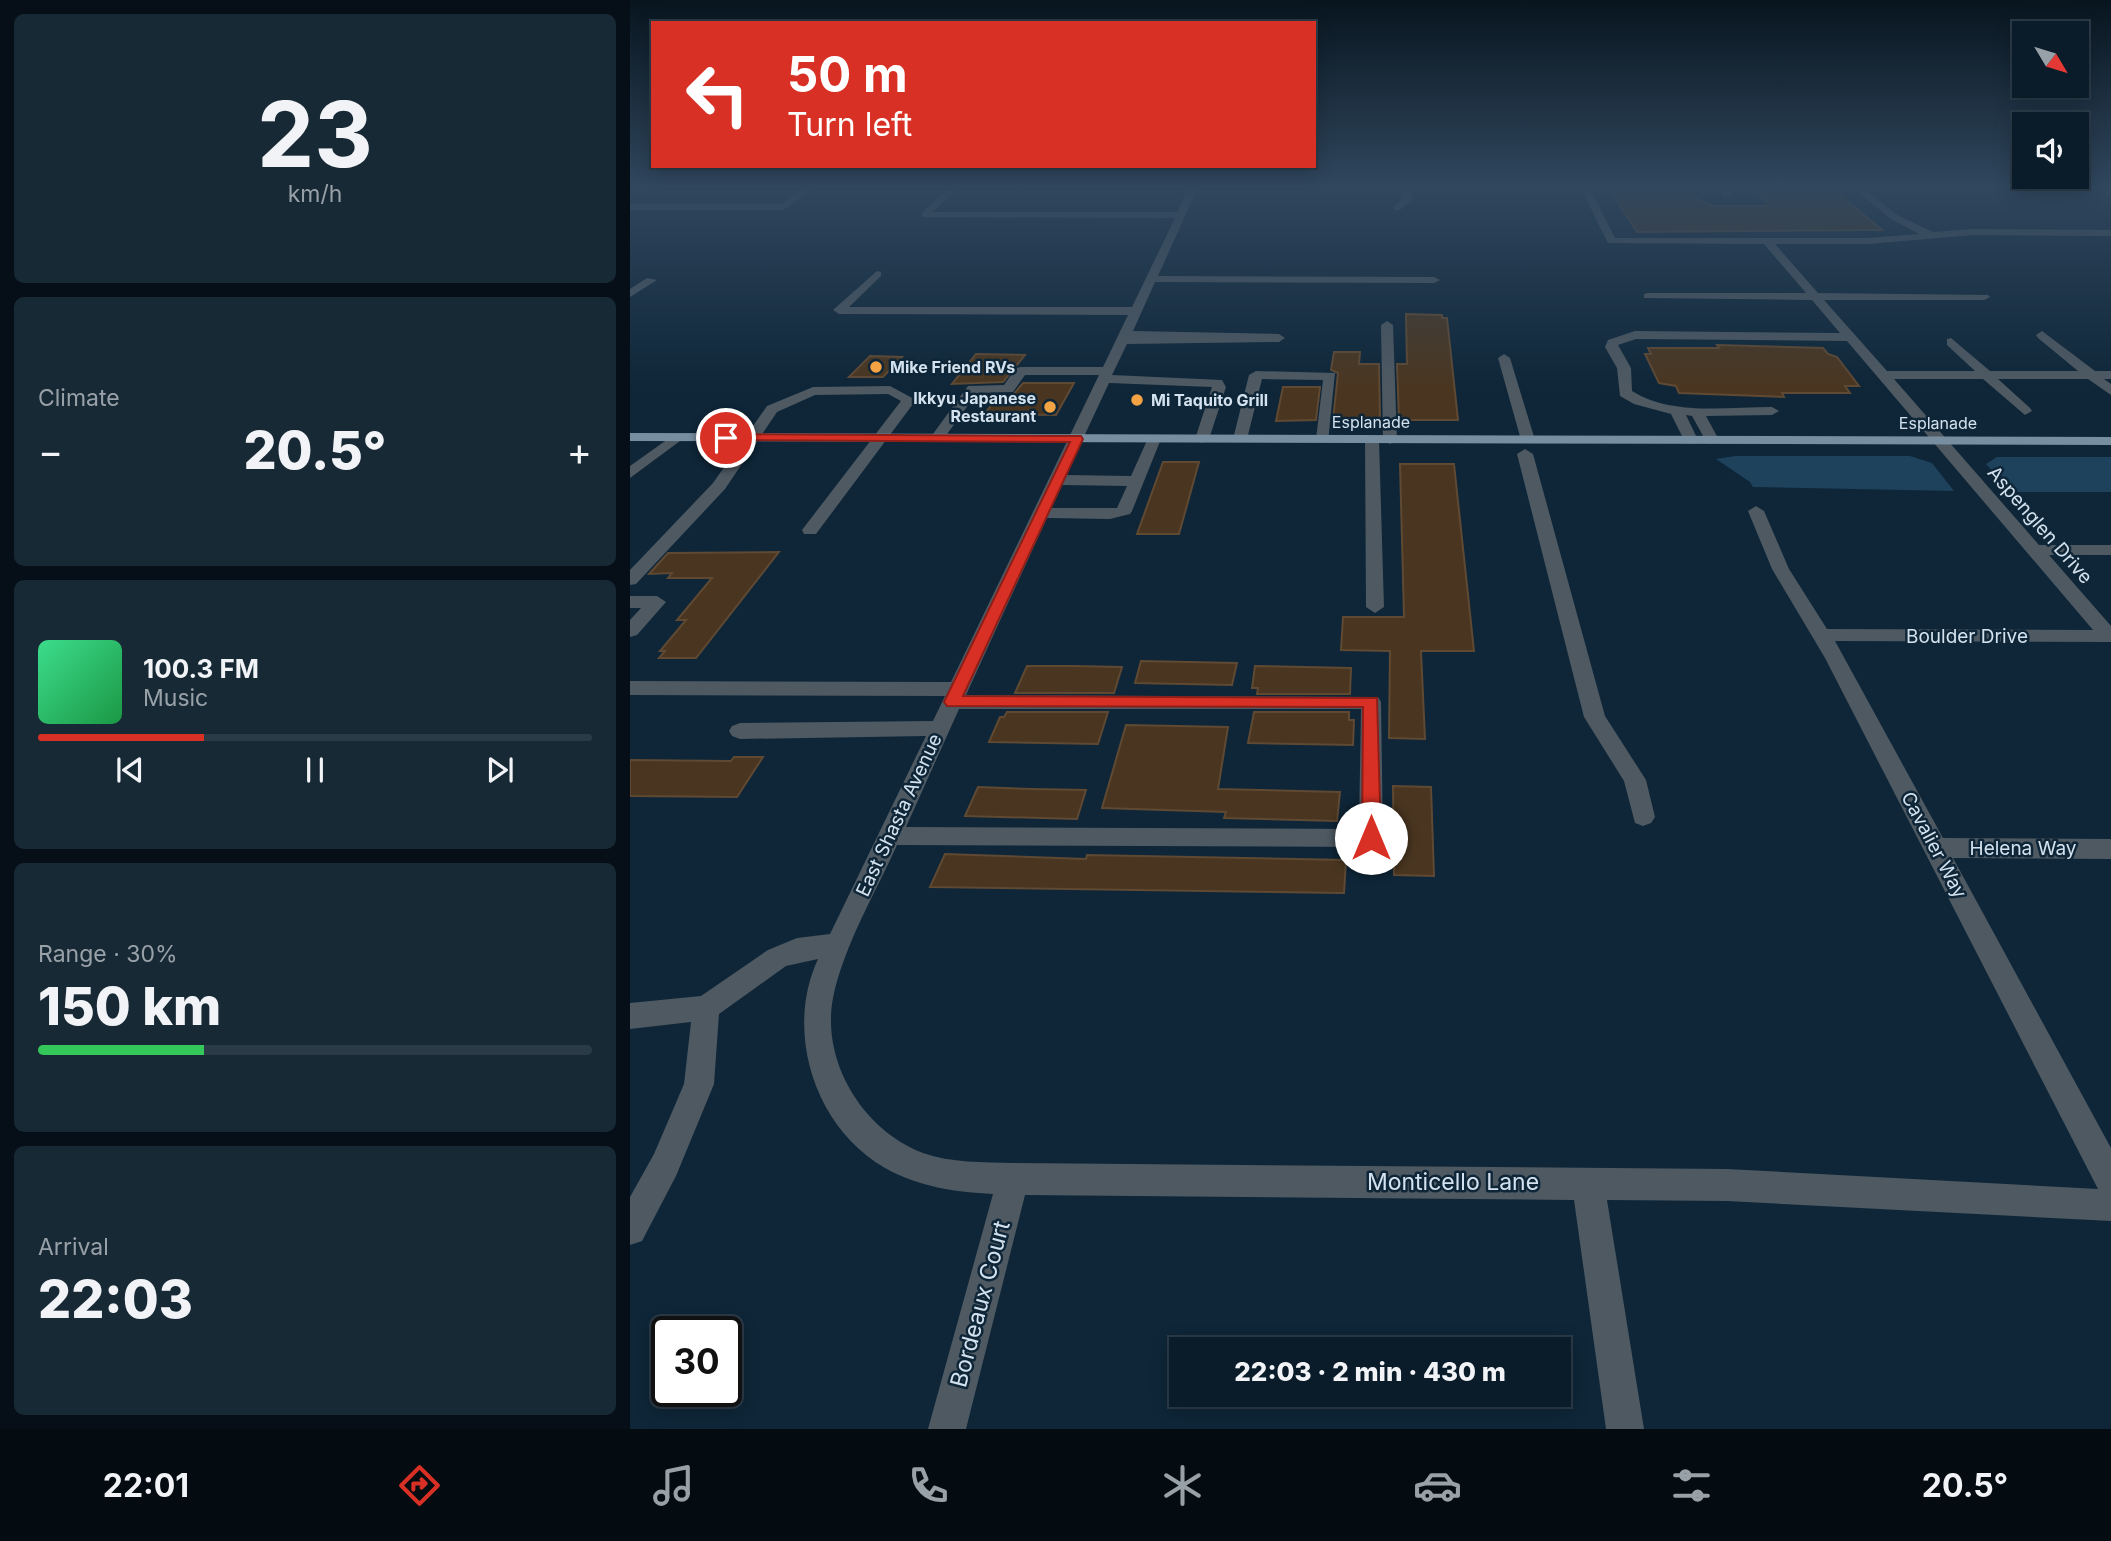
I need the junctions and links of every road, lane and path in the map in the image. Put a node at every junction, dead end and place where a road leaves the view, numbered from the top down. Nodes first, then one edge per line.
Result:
1 (1163, 254) edge
2 (1778, 254) edge
3 (877, 274) dead end
4 (1152, 279) junction
5 (651, 280) dead end
6 (1434, 280) dead end
7 (630, 294) edge
8 (1648, 296) dead end
9 (1816, 297) junction
10 (1984, 297) dead end
11 (1137, 312) junction
12 (1387, 325) dead end
13 (2042, 335) dead end
14 (1125, 337) junction
15 (1851, 337) junction
16 (1279, 338) dead end
17 (1951, 342) dead end
18 (1504, 358) dead end
19 (1108, 375) junction
20 (1884, 375) junction
21 (1986, 375) junction
22 (2091, 375) junction
23 (2111, 376) edge
24 (2111, 391) edge
25 (1676, 410) junction
26 (1696, 410) junction
27 (1772, 411) dead end
28 (2025, 411) dead end
29 (630, 437) edge
30 (676, 438) junction
31 (751, 438) junction
32 (883, 438) junction
33 (937, 438) junction
34 (1077, 439) junction
35 (1154, 439) junction
36 (1202, 439) junction
37 (1240, 439) junction
38 (1323, 439) junction
39 (1371, 440) junction
40 (1390, 440) junction
41 (1691, 440) junction
42 (1712, 440) junction
43 (1941, 441) junction
44 (2111, 441) edge
45 (1527, 447) junction
46 (656, 453) junction
47 (630, 457) edge
48 (630, 472) edge
49 (1057, 480) junction
50 (1138, 481) junction
51 (1756, 511) dead end
52 (1042, 513) junction
53 (810, 530) dead end
54 (2032, 550) junction
55 (2111, 550) edge
56 (630, 580) edge
57 (630, 602) edge
58 (1375, 607) dead end
59 (630, 631) edge
60 (1822, 635) junction
61 (2110, 636) edge
62 (630, 688) edge
63 (955, 696) junction
64 (940, 728) junction
65 (740, 731) dead end
66 (1643, 817) dead end
67 (888, 836) junction
68 (1936, 848) junction
69 (2111, 849) edge
70 (837, 945) junction
71 (706, 1008) junction
72 (630, 1016) edge
73 (830, 1086) joint
74 (1013, 1179) junction
75 (2111, 1180) edge
76 (1588, 1183) junction
77 (2111, 1205) edge
78 (630, 1229) edge
79 (947, 1429) edge
80 (1625, 1429) edge

1 - 4 street, East Shasta Avenue
2 - 9 street, Aspenglen Drive
3 - 11 street
4 - 6 street
4 - 11 street, East Shasta Avenue
5 - 7 street
8 - 9 street
9 - 10 street
9 - 15 street, Aspenglen Drive
11 - 14 street, East Shasta Avenue
12 - 40 street
13 - 22 street
14 - 16 street
14 - 19 street, East Shasta Avenue
15 - 20 street, Aspenglen Drive
15 - 25 street
17 - 21 street
18 - 45 street
19 - 33 street
19 - 34 street, East Shasta Avenue
19 - 36 street
20 - 21 street
20 - 43 street, Aspenglen Drive
21 - 22 street
21 - 28 street
22 - 23 street
22 - 24 street
25 - 26 street
25 - 41 street
26 - 27 street
26 - 42 street
29 - 30 main road, Esplanade
30 - 31 main road, Esplanade
30 - 46 street
31 - 32 main road, Esplanade
31 - 32 street
31 - 56 street
32 - 33 main road, Esplanade
32 - 53 street
33 - 34 main road, Esplanade
34 - 35 main road, Esplanade
34 - 49 street, East Shasta Avenue
35 - 36 main road, Esplanade
35 - 50 street
36 - 37 main road, Esplanade
37 - 38 main road, Esplanade
37 - 38 street
38 - 39 main road, Esplanade
39 - 40 main road, Esplanade
39 - 58 street
40 - 45 main road, Esplanade
41 - 42 main road, Esplanade
41 - 45 main road, Esplanade
42 - 43 main road, Esplanade
43 - 44 main road, Esplanade
43 - 54 street, Aspenglen Drive
45 - 66 street
46 - 47 street
46 - 48 street
49 - 50 street
49 - 52 street, East Shasta Avenue
50 - 52 street
51 - 60 street, Cavalier Way
52 - 63 street, East Shasta Avenue
54 - 55 street
54 - 61 street, Aspenglen Drive
57 - 59 street
60 - 61 street, Boulder Drive
60 - 68 street, Cavalier Way
62 - 63 street
63 - 64 street, East Shasta Avenue
63 - 67 street
64 - 65 street
64 - 67 street, East Shasta Avenue
67 - 70 street, East Shasta Avenue
68 - 69 street, Helena Way
68 - 75 street, Cavalier Way
70 - 71 street
70 - 73 street, East Shasta Avenue
71 - 72 street
71 - 78 street
73 - 74 street, Monticello Lane
74 - 76 street, Monticello Lane
74 - 79 street, Bordeaux Court
76 - 77 street, Monticello Lane
76 - 80 street

